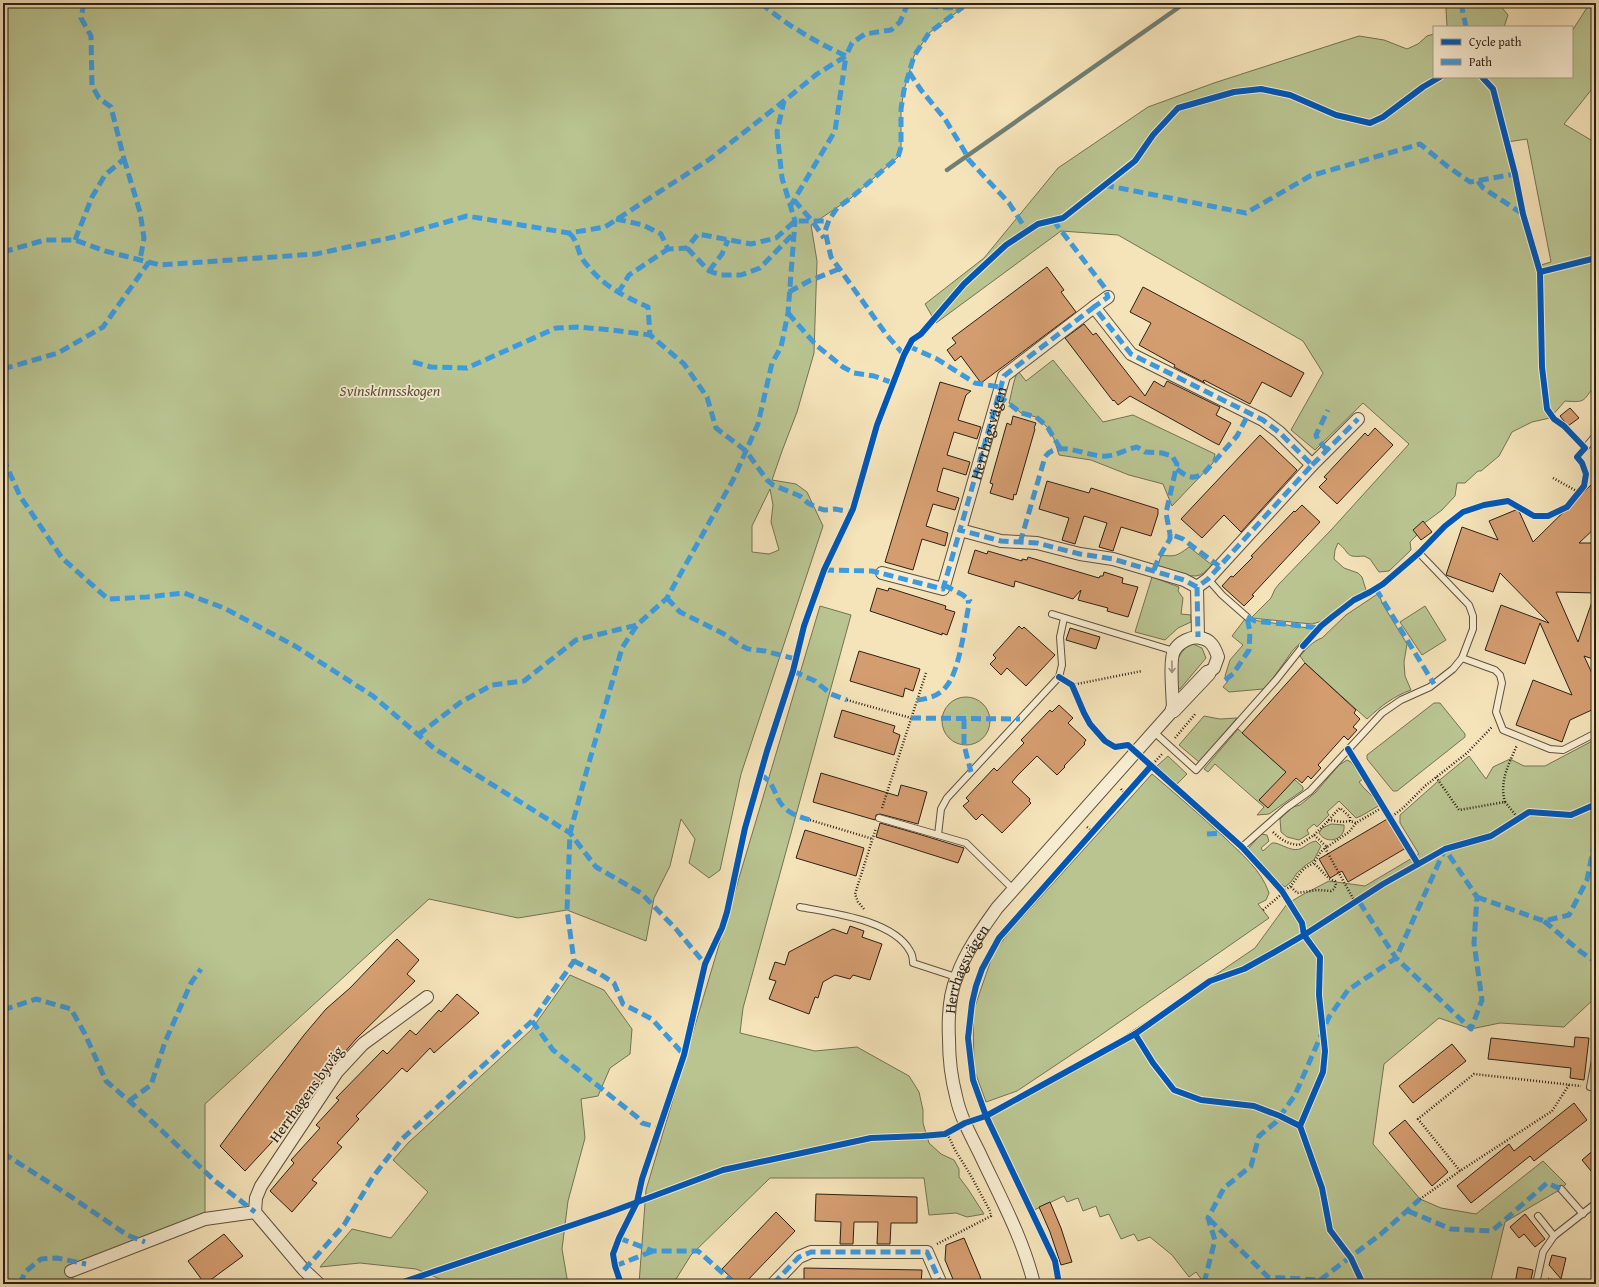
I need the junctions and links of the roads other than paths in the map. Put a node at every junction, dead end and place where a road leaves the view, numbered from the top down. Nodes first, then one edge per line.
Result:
1 (1108, 297) dead end
2 (1094, 307) junction
3 (1358, 419) dead end
4 (1596, 435) edge
5 (1585, 448) dead end
6 (1312, 465) junction
7 (960, 530) junction
8 (1419, 553) dead end
9 (882, 573) dead end
10 (1208, 579) junction
11 (1197, 587) junction
12 (1052, 614) dead end
13 (1247, 617) dead end
14 (1064, 618) junction
15 (1198, 637) junction
16 (1303, 646) dead end
17 (1174, 651) junction
18 (1462, 658) junction
19 (1208, 673) joint
20 (1173, 710) junction
21 (1154, 732) junction
22 (1596, 733) edge
23 (879, 818) road end
24 (938, 835) junction
25 (1242, 848) dead end
26 (1013, 889) junction
27 (800, 907) dead end
28 (956, 977) junction
29 (427, 997) dead end
30 (1596, 1055) edge
31 (1593, 1088) edge
32 (1561, 1189) dead end
33 (1596, 1203) edge
34 (255, 1212) junction
35 (1583, 1214) junction
36 (1538, 1216) dead end
37 (1554, 1236) junction
38 (71, 1271) dead end
39 (319, 1284) edge
40 (773, 1284) edge
41 (941, 1284) edge
42 (1034, 1284) edge
43 (1536, 1284) edge

1 - 2 street, Herrhagsvägen
2 - 6 street
2 - 7 street, Herrhagsvägen
3 - 6 street
4 - 5 lane
6 - 10 street
7 - 9 street, Herrhagsvägen
7 - 11 street
8 - 18 lane
10 - 11 street
10 - 13 lane
11 - 15 street
12 - 14 lane
14 - 17 lane
14 - 24 lane
15 - 17 street
15 - 19 street, Herrhagsvägen
16 - 21 lane
17 -> 20 street
18 - 22 lane
18 - 25 lane
19 - 20 street, Herrhagsvägen
20 - 21 street, Herrhagsvägen
21 - 26 street, Herrhagsvägen
23 - 24 lane
24 - 26 lane
26 - 28 street, Herrhagsvägen
27 - 28 lane
28 - 42 street, Herrhagsvägen
29 - 34 street, Herrhagens byväg
30 - 31 lane
32 - 35 lane
33 - 35 lane
34 - 38 street
34 - 39 street
35 - 37 lane
36 - 37 lane
37 - 43 lane
40 - 41 street

